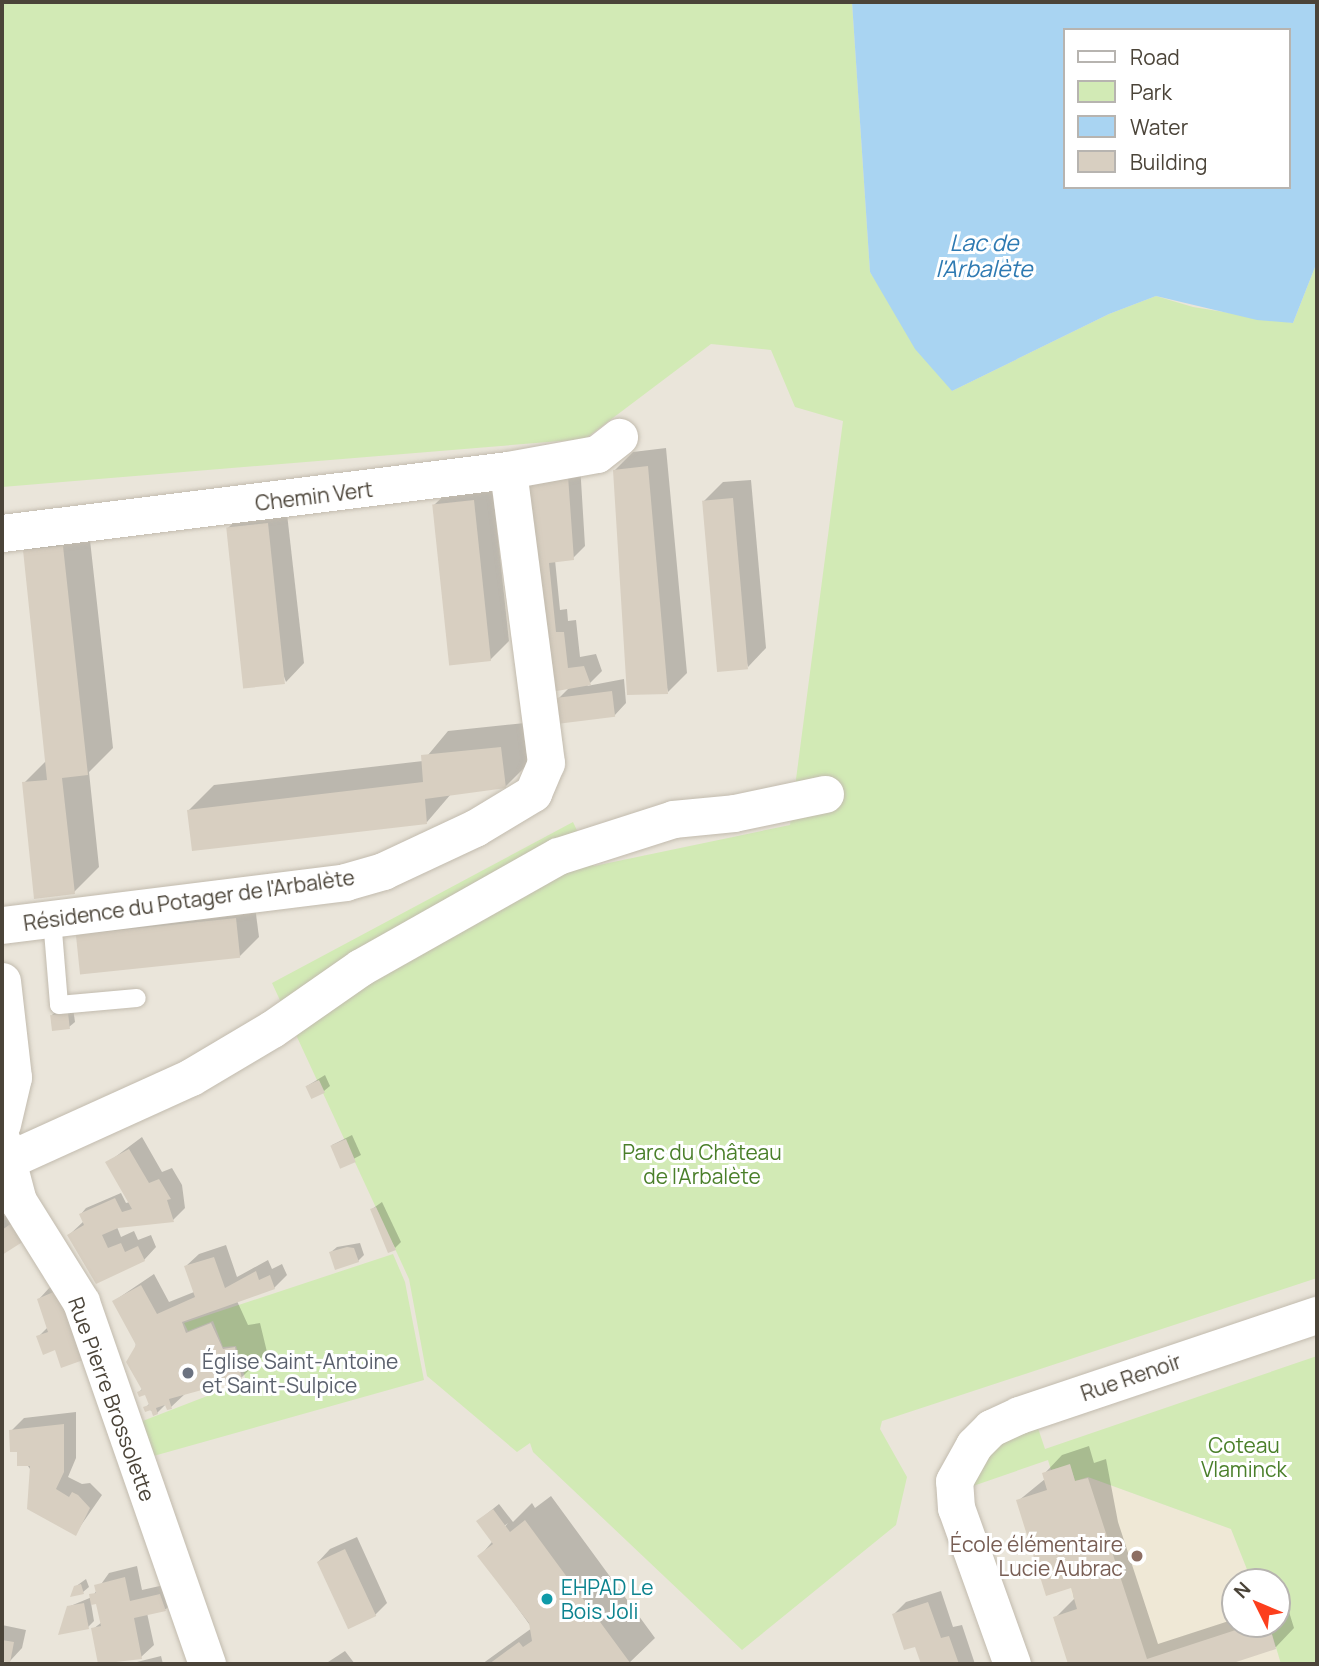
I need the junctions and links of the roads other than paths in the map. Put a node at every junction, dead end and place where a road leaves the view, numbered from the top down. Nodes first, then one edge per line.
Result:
1 (619, 437) dead end
2 (508, 470) junction
3 (2, 533) edge
4 (825, 794) dead end
5 (52, 919) junction
6 (2, 925) edge
7 (2, 981) edge
8 (137, 998) dead end
9 (2, 1124) edge
10 (4, 1151) edge
11 (1317, 1315) edge
12 (207, 1664) edge
13 (1012, 1664) edge

1 - 2 street, Chemin Vert
2 - 3 street, Chemin Vert
2 - 5 street, Résidence du Potager de l'Arbalète
4 - 10 street
5 - 6 street, Résidence du Potager de l'Arbalète
5 - 8 lane
7 - 9 street
10 - 12 street, Rue Pierre Brossolette
11 - 13 street, Rue Renoir

